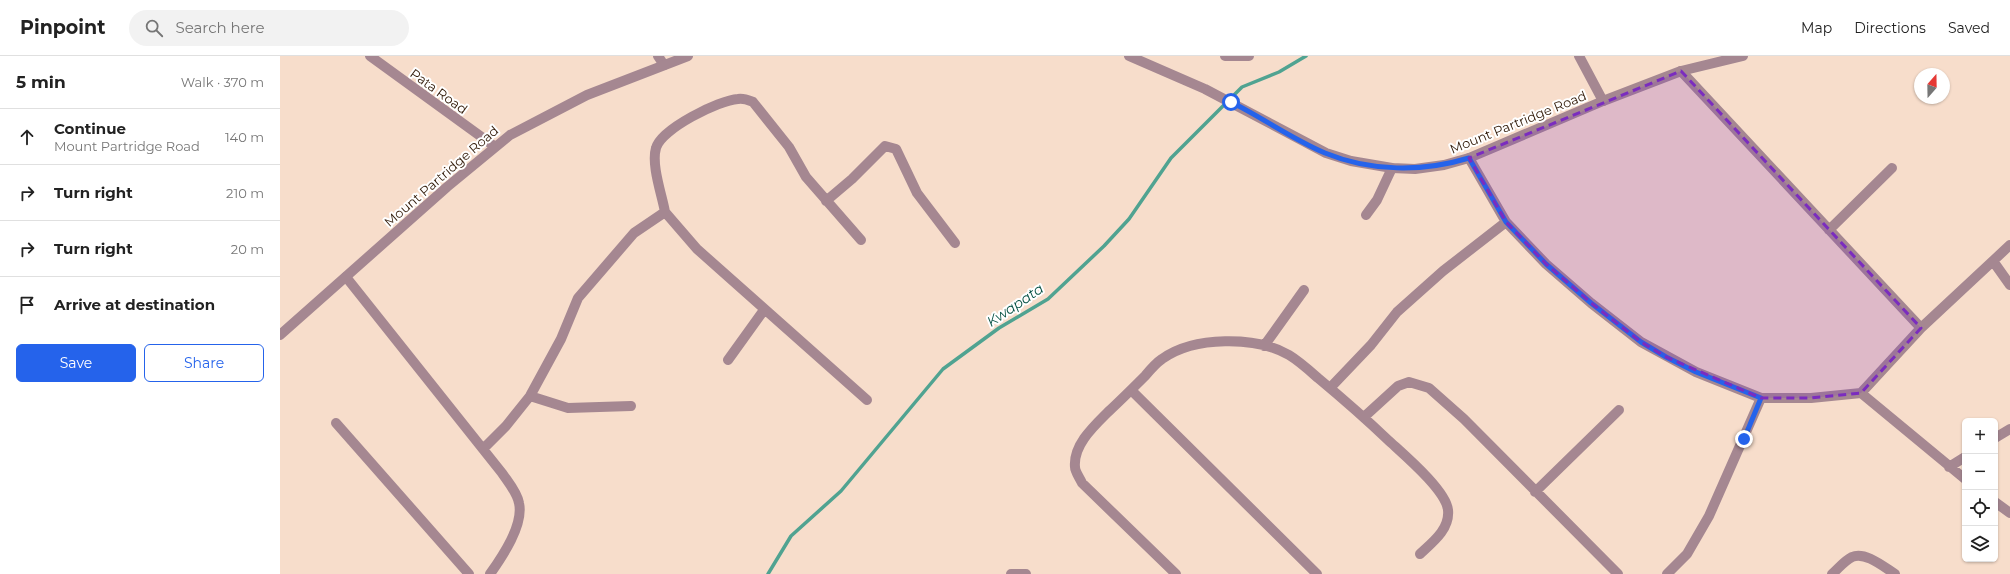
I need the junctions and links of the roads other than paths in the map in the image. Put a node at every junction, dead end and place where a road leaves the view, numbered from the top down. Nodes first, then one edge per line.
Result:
1 (370, 56) edge
2 (688, 56) edge
3 (1129, 56) edge
4 (1225, 56) edge
5 (1249, 56) edge
6 (1579, 56) edge
7 (1743, 56) edge
8 (661, 60) edge
9 (1681, 72) junction
10 (1603, 101) junction
11 (494, 146) junction
12 (1469, 158) junction
13 (1392, 168) junction
14 (1892, 168) dead end
15 (826, 201) junction
16 (665, 212) junction
17 (1366, 215) dead end
18 (1506, 222) junction
19 (1829, 230) junction
20 (861, 240) dead end
21 (955, 243) dead end
22 (2010, 245) edge
23 (1993, 262) junction
24 (346, 277) junction
25 (2010, 285) edge
26 (1304, 290) dead end
27 (764, 310) junction
28 (1921, 328) junction
29 (280, 335) edge
30 (1264, 346) junction
31 (728, 360) dead end
32 (1330, 388) junction
33 (1131, 390) junction
34 (1861, 393) junction
35 (530, 396) junction
36 (1761, 398) junction
37 (867, 400) dead end
38 (631, 406) dead end
39 (1619, 410) dead end
40 (1364, 417) junction
41 (336, 422) dead end
42 (2010, 428) edge
43 (1998, 436) edge
44 (483, 449) junction
45 (1962, 459) edge
46 (1950, 467) junction
47 (1962, 477) edge
48 (1536, 492) junction
49 (1998, 504) edge
50 (2010, 513) edge
51 (1420, 554) dead end
52 (469, 574) edge
53 (490, 574) edge
54 (1011, 574) edge
55 (1026, 574) edge
56 (1176, 574) edge
57 (1317, 574) edge
58 (1618, 574) edge
59 (1667, 574) edge
60 (1832, 574) edge
61 (1895, 574) edge

1 - 11 street, Pata Road
2 - 8 street, Mount Partridge Road
3 - 13 street, Mount Partridge Road
4 - 5 street
6 - 10 street
7 - 9 street, Mount Partridge Road
8 - 11 street, Mount Partridge Road
9 - 10 street, Mount Partridge Road
9 - 19 street
10 - 12 street, Mount Partridge Road
11 - 24 street, Mount Partridge Road
12 - 13 street, Mount Partridge Road
12 - 18 street
13 - 17 street
14 - 19 street
15 - 16 street
15 - 20 street
15 - 21 street
16 - 27 street
16 - 35 street
18 - 32 street
18 - 36 street
19 - 28 street
22 - 23 street
23 - 25 street
23 - 28 street
24 - 29 street, Mount Partridge Road
24 - 44 street
26 - 30 street
27 - 31 street
27 - 37 street
28 - 34 street
30 - 32 street
30 - 33 street
32 - 40 street
33 - 56 street
33 - 57 street
34 - 36 street
34 - 46 street
35 - 38 street
35 - 44 street
36 - 59 street
39 - 48 street
40 - 48 street
40 - 51 street
41 - 52 street
42 - 43 street
44 - 53 street
45 - 46 street
46 - 47 street
48 - 58 street
49 - 50 street
54 - 55 street
60 - 61 street

